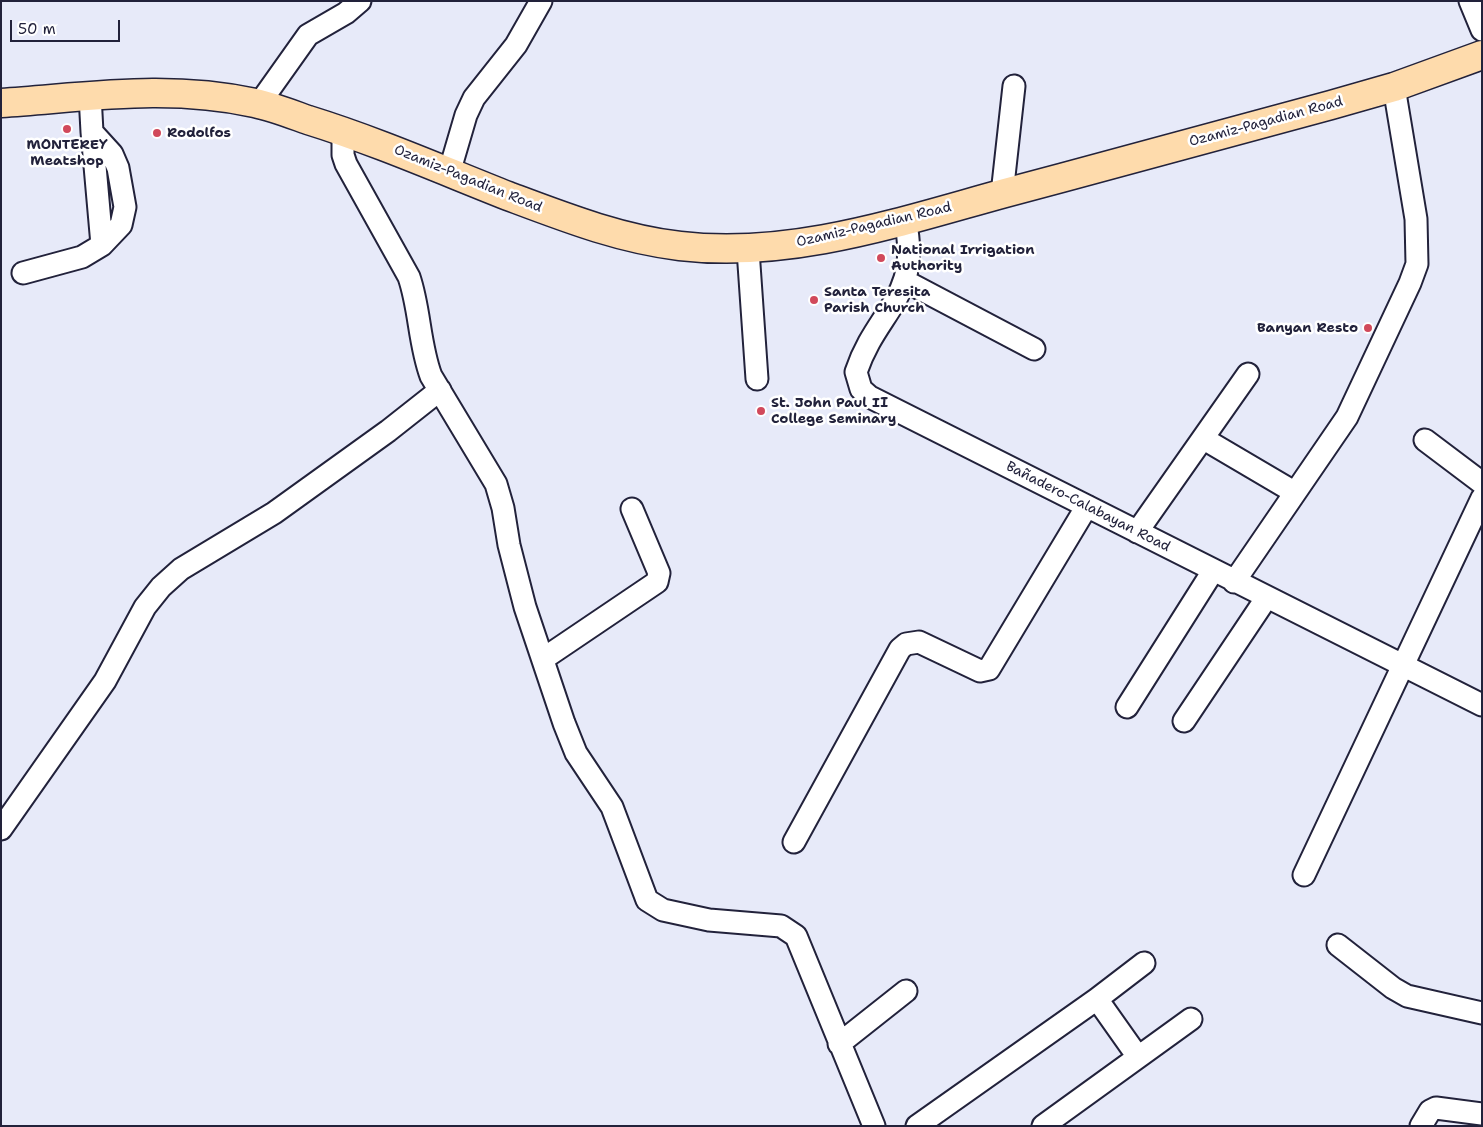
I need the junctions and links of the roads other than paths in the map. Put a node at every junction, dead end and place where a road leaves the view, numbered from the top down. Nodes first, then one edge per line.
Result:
1 (360, 1) edge
2 (541, 1) edge
3 (1470, 1) edge
4 (1482, 30) edge
5 (1482, 55) edge
6 (1014, 86) dead end
7 (1394, 87) junction
8 (90, 95) junction
9 (1, 103) edge
10 (259, 104) junction
11 (343, 131) junction
12 (449, 173) junction
13 (1002, 194) junction
14 (905, 220) junction
15 (748, 250) junction
16 (23, 273) dead end
17 (905, 280) junction
18 (1034, 349) dead end
19 (1248, 374) dead end
20 (758, 379) dead end
21 (440, 390) junction
22 (1204, 439) junction
23 (1425, 440) dead end
24 (1480, 483) edge
25 (1294, 492) junction
26 (1087, 506) junction
27 (632, 509) dead end
28 (1137, 532) junction
29 (1213, 571) junction
30 (1234, 582) junction
31 (1266, 597) junction
32 (543, 659) junction
33 (1402, 664) junction
34 (1482, 705) edge
35 (1127, 707) dead end
36 (1184, 721) dead end
37 (1, 829) edge
38 (794, 842) dead end
39 (1304, 875) dead end
40 (1338, 945) dead end
41 (1144, 963) dead end
42 (906, 991) dead end
43 (1097, 999) junction
44 (1482, 1013) edge
45 (1191, 1019) dead end
46 (839, 1044) junction
47 (1138, 1057) junction
48 (1482, 1114) edge
49 (874, 1126) edge
50 (917, 1126) edge
51 (1043, 1126) edge
52 (1421, 1126) edge

1 - 10 street
2 - 12 street
3 - 4 street
5 - 7 main road, Ozamiz-Pagadian Road
6 - 13 street
7 - 13 main road, Ozamiz-Pagadian Road
7 - 25 street
8 - 9 main road, Ozamiz-Pagadian Road
8 - 10 main road, Ozamiz-Pagadian Road
8 - 16 street
10 - 11 main road, Ozamiz-Pagadian Road
11 - 12 main road, Ozamiz-Pagadian Road
11 - 21 street
12 - 15 main road, Ozamiz-Pagadian Road
13 - 14 main road, Ozamiz-Pagadian Road
14 - 15 main road, Ozamiz-Pagadian Road
14 - 17 street, Bañadero-Calabayan Road
15 - 20 street
17 - 18 street
17 - 26 street, Bañadero-Calabayan Road
19 - 22 street
21 - 32 street
21 - 37 street
22 - 25 street
22 - 28 street
23 - 24 street
24 - 33 street
25 - 30 street
26 - 28 street, Bañadero-Calabayan Road
26 - 38 street
27 - 32 street
28 - 29 street, Bañadero-Calabayan Road
29 - 30 street, Bañadero-Calabayan Road
29 - 35 street
30 - 31 street, Bañadero-Calabayan Road
31 - 33 street, Bañadero-Calabayan Road
31 - 36 street
32 - 46 street
33 - 34 street, Bañadero-Calabayan Road
33 - 39 street
40 - 44 street
41 - 43 street
42 - 46 street
43 - 47 street
43 - 50 street
45 - 47 street
46 - 49 street
47 - 51 street
48 - 52 street

